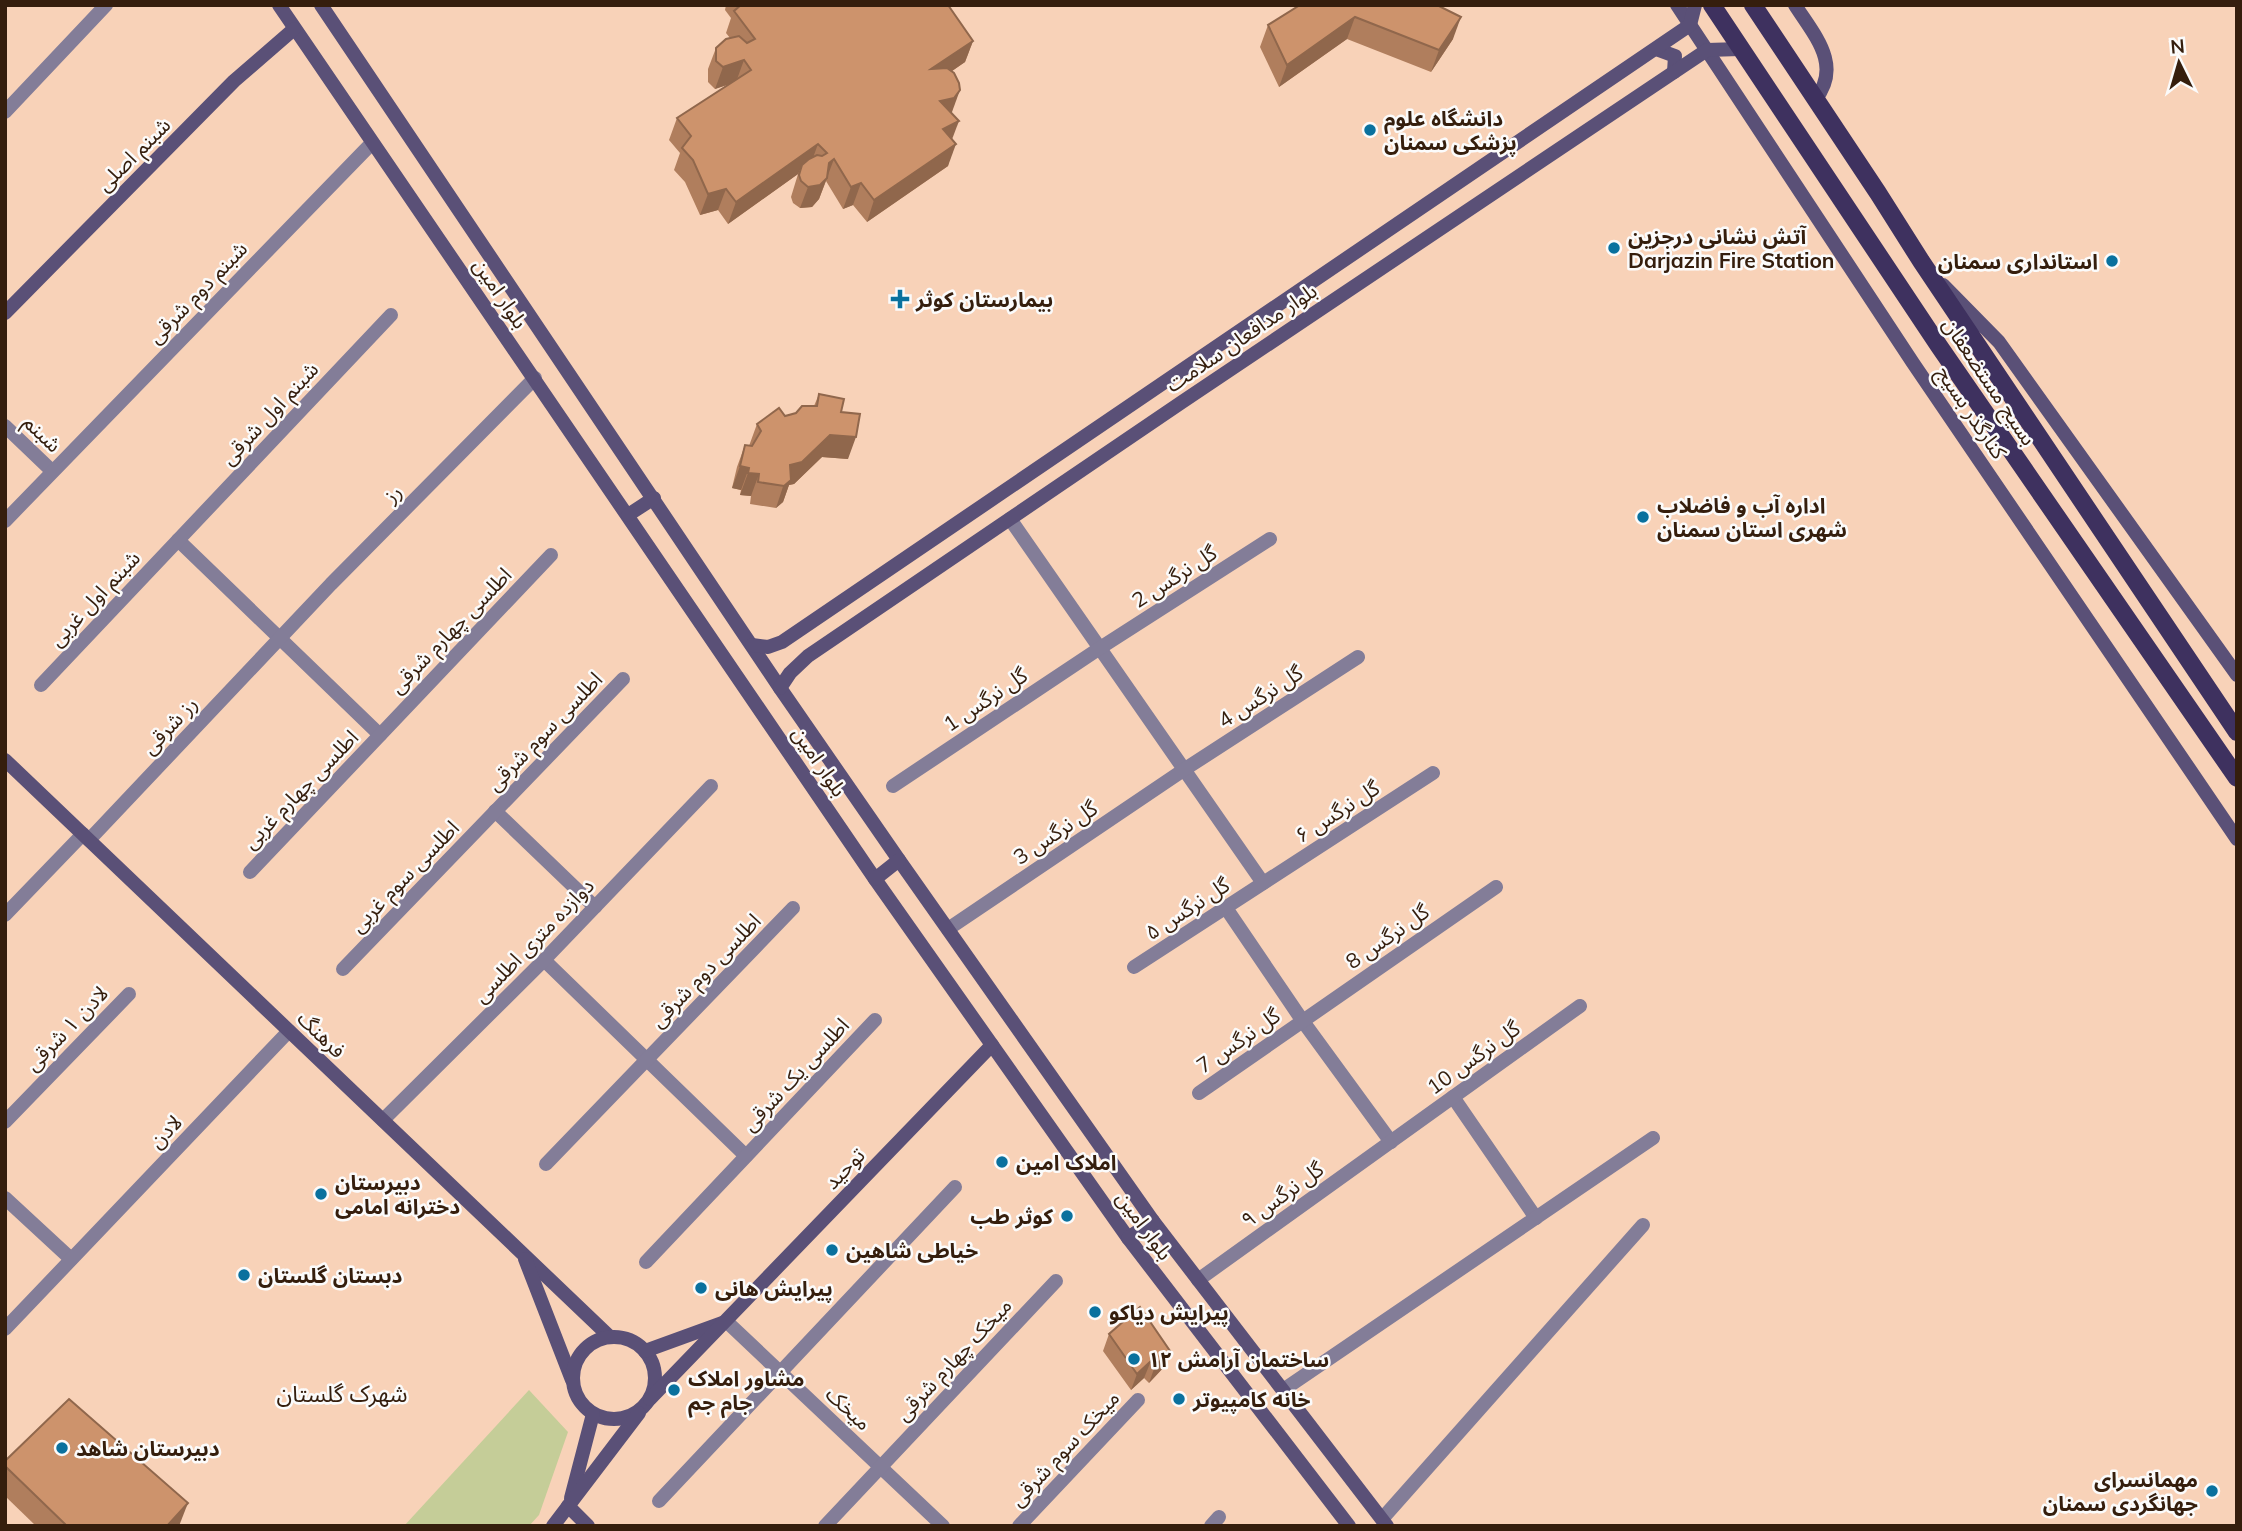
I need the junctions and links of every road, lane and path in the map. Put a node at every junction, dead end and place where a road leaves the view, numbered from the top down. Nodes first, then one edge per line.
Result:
1 (106, 5) edge
2 (279, 5) edge
3 (321, 5) edge
4 (1677, 5) edge
5 (1695, 5) edge
6 (1712, 5) edge
7 (1753, 5) edge
8 (1795, 5) edge
9 (1690, 25) junction
10 (295, 29) junction
11 (1656, 49) junction
12 (1740, 49) junction
13 (1707, 50) junction
14 (1674, 72) junction
15 (1815, 100) junction
16 (5, 112) edge
17 (373, 143) junction
18 (1921, 261) junction
19 (5, 313) edge
20 (1267, 314) junction
21 (391, 315) dead end
22 (1282, 335) junction
23 (1221, 345) junction
24 (1235, 367) junction
25 (535, 378) junction
26 (5, 426) edge
27 (52, 471) junction
28 (654, 498) junction
29 (628, 515) junction
30 (1010, 519) junction
31 (5, 521) edge
32 (178, 540) junction
33 (1270, 540) dead end
34 (551, 555) dead end
35 (793, 635) junction
36 (280, 638) junction
37 (752, 645) junction
38 (1100, 648) junction
39 (808, 656) junction
40 (1357, 657) dead end
41 (2237, 675) edge
42 (623, 679) dead end
43 (41, 685) dead end
44 (780, 688) junction
45 (2237, 732) edge
46 (380, 735) junction
47 (5, 760) edge
48 (1185, 769) junction
49 (1433, 773) dead end
50 (2237, 778) edge
51 (711, 786) dead end
52 (893, 786) dead end
53 (495, 811) junction
54 (86, 837) junction
55 (2237, 839) edge
56 (899, 860) junction
57 (250, 872) dead end
58 (876, 879) junction
59 (1264, 883) junction
60 (1496, 887) dead end
61 (595, 907) junction
62 (793, 908) dead end
63 (1226, 908) junction
64 (5, 915) edge
65 (948, 929) junction
66 (544, 961) junction
67 (1134, 967) dead end
68 (343, 970) dead end
69 (129, 994) dead end
70 (1580, 1006) dead end
71 (875, 1020) dead end
72 (1302, 1020) junction
73 (289, 1031) junction
74 (992, 1045) junction
75 (647, 1060) junction
76 (1199, 1093) dead end
77 (1453, 1097) junction
78 (383, 1121) junction
79 (5, 1122) edge
80 (1653, 1138) dead end
81 (1391, 1142) junction
82 (746, 1156) junction
83 (546, 1164) dead end
84 (956, 1187) dead end
85 (5, 1198) edge
86 (1536, 1218) junction
87 (1153, 1221) junction
88 (1643, 1225) dead end
89 (1128, 1238) junction
90 (523, 1254) junction
91 (71, 1259) junction
92 (646, 1262) dead end
93 (1198, 1280) junction
94 (1056, 1281) dead end
95 (726, 1321) junction
96 (5, 1329) edge
97 (610, 1337) junction
98 (645, 1351) junction
99 (781, 1372) junction
100 (573, 1382) junction
101 (1283, 1390) junction
102 (1138, 1400) dead end
103 (646, 1404) junction
104 (593, 1414) junction
105 (880, 1466) junction
106 (659, 1501) dead end
107 (568, 1506) junction
108 (1385, 1522) edge
109 (553, 1526) edge
110 (588, 1526) edge
111 (825, 1526) edge
112 (943, 1526) edge
113 (1019, 1526) edge
114 (1349, 1526) edge

1 - 16 street
2 - 10 main road, بلوار امین
3 - 28 main road, بلوار امین
4 - 9 main road, کنارگذر بسیج
5 - 9 main road
6 - 12 main road, بسیج مستضعفان
7 - 15 main road, بسیج مستضعفان
8 - 15 main road
9 - 11 main road, بلوار مدافعان سلامت
9 - 13 main road, کنارگذر بسیج
10 - 17 main road, بلوار امین
10 - 19 main road, شبنم اصلی
11 - 14 main road
11 - 20 main road, بلوار مدافعان سلامت
12 - 13 main road
12 - 50 main road, بسیج مستضعفان
13 - 14 main road, بلوار مدافعان سلامت
13 - 55 main road, کنارگذر بسیج
14 - 22 main road, بلوار مدافعان سلامت
15 - 18 main road, بسیج مستضعفان
17 - 25 main road, بلوار امین
17 - 27 street, شبنم دوم شرقی
18 - 41 main road
18 - 45 main road, بسیج مستضعفان
20 - 22 main road
20 - 23 main road, بلوار مدافعان سلامت
21 - 32 street, شبنم اول شرقی
22 - 24 main road, بلوار مدافعان سلامت
23 - 24 main road
23 - 35 main road, بلوار مدافعان سلامت
24 - 30 main road, بلوار مدافعان سلامت
25 - 29 main road, بلوار امین
25 - 36 street, رز
26 - 27 street, شبنم
27 - 31 street, شبنم دوم شرقی
28 - 29 main road
28 - 37 main road, بلوار امین
29 - 58 main road, بلوار امین
30 - 38 street
30 - 39 main road, بلوار مدافعان سلامت
32 - 36 street
32 - 43 street, شبنم اول غربی
33 - 38 street, گل نرگس 2
34 - 46 street, اطلسی چهارم شرقی
35 - 37 main road, بلوار مدافعان سلامت
35 - 39 main road
36 - 46 street
36 - 54 street, رز شرقی
37 - 44 main road, بلوار امین
38 - 48 street
38 - 52 street, گل نرگس 1
39 - 44 main road, بلوار مدافعان سلامت
40 - 48 street, گل نرگس 4
42 - 53 street, اطلسی سوم شرقی
44 - 56 main road, بلوار امین
46 - 57 street, اطلسی چهارم غربی
47 - 54 main road, فرهنگ
48 - 59 street
48 - 65 street, گل نرگس 3
49 - 59 street, گل نرگس ۶
51 - 61 street, دوازده متری اطلسی
53 - 61 street
53 - 68 street, اطلسی سوم غربی
54 - 64 street, رز شرقی
54 - 73 main road, فرهنگ
56 - 58 main road
56 - 65 main road, بلوار امین
58 - 74 main road, بلوار امین
59 - 63 street, گل نرگس ۵
60 - 72 street, گل نرگس 8
61 - 66 street, دوازده متری اطلسی
62 - 75 street, اطلسی دوم شرقی
63 - 67 street, گل نرگس ۵
63 - 72 street
65 - 87 main road, بلوار امین
66 - 75 street
66 - 78 street, دوازده متری اطلسی
69 - 79 street, لادن ۱ شرقی
70 - 77 street, گل نرگس 10
71 - 82 street, اطلسی یک شرقی
72 - 76 street, گل نرگس 7
72 - 81 street
73 - 78 main road, فرهنگ
73 - 91 street, لادن
74 - 89 main road, بلوار امین
74 - 95 main road, توحید
75 - 82 street
75 - 83 street, اطلسی دوم شرقی
77 - 81 street, گل نرگس 10
77 - 86 street
78 - 90 main road, فرهنگ
80 - 86 street
81 - 93 street, گل نرگس ۹
82 - 92 street, اطلسی یک شرقی
84 - 99 street
85 - 91 street
86 - 101 street
87 - 89 main road
87 - 93 main road, بلوار امین
88 - 108 street
89 - 114 main road, بلوار امین
90 - 97 main road, فرهنگ
90 - 100 main road
91 - 96 street, لادن
93 - 101 main road, بلوار امین
94 - 105 street, میخک چهارم شرقی
95 - 98 main road, توحید
95 - 99 street, میخک
95 - 103 main road, توحید
97 - 98 main road
97 - 100 main road
98 - 103 main road
99 - 105 street, میخک
99 - 106 street
100 - 104 main road
101 - 108 main road, بلوار امین
102 - 113 street, میخک سوم شرقی
103 - 104 main road
103 - 107 main road, توحید
104 - 107 main road, توحید
105 - 111 street, میخک چهارم شرقی
105 - 112 street, میخک
107 - 109 main road, توحید
107 - 110 main road

